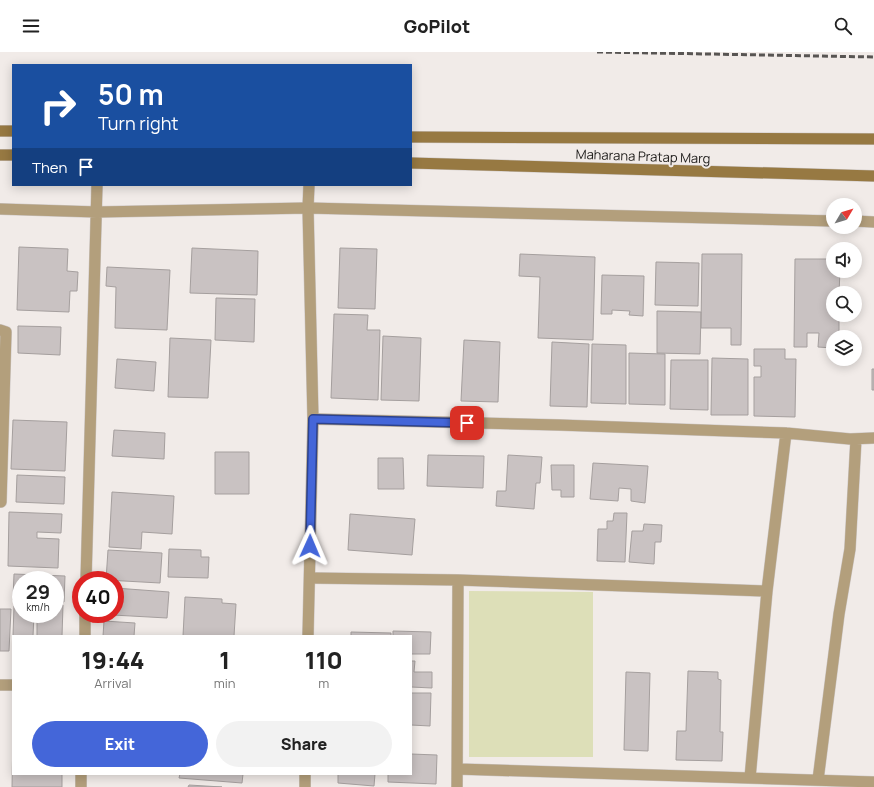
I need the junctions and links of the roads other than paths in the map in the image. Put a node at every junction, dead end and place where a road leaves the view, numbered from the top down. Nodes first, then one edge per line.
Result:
1 (0, 131) edge
2 (12, 131) edge
3 (412, 137) edge
4 (874, 139) edge
5 (0, 155) edge
6 (12, 155) edge
7 (412, 163) edge
8 (874, 176) edge
9 (97, 186) edge
10 (309, 186) edge
11 (308, 208) junction
12 (0, 209) edge
13 (96, 212) junction
14 (826, 221) edge
15 (862, 221) edge
16 (874, 222) edge
17 (0, 330) edge
18 (313, 419) junction
19 (786, 433) junction
20 (874, 438) edge
21 (856, 439) junction
22 (1, 502) dead end
23 (86, 571) edge
24 (310, 578) junction
25 (458, 580) junction
26 (767, 591) junction
27 (86, 623) edge
28 (85, 635) edge
29 (308, 635) edge
30 (0, 685) edge
31 (12, 685) edge
32 (457, 769) junction
33 (81, 775) edge
34 (305, 775) edge
35 (750, 778) junction
36 (818, 780) junction
37 (874, 782) edge
38 (81, 787) edge
39 (305, 787) edge
40 (456, 787) edge

1 - 2 main road
3 - 4 main road, Maharana Pratap Marg
5 - 6 main road
7 - 8 main road, Maharana Pratap Marg
9 - 13 street
10 - 11 street
11 - 13 street
11 - 14 street
11 - 18 street
12 - 13 street
13 - 23 street
15 - 16 street
17 - 22 street
18 - 19 street
18 - 24 street
19 - 21 street
19 - 26 street
20 - 21 street
21 - 36 street
24 - 25 street
24 - 29 street
25 - 26 street
25 - 32 street
26 - 35 street
27 - 28 street
30 - 31 street
32 - 35 street
32 - 40 street
33 - 38 street
34 - 39 street
35 - 36 street
36 - 37 street

